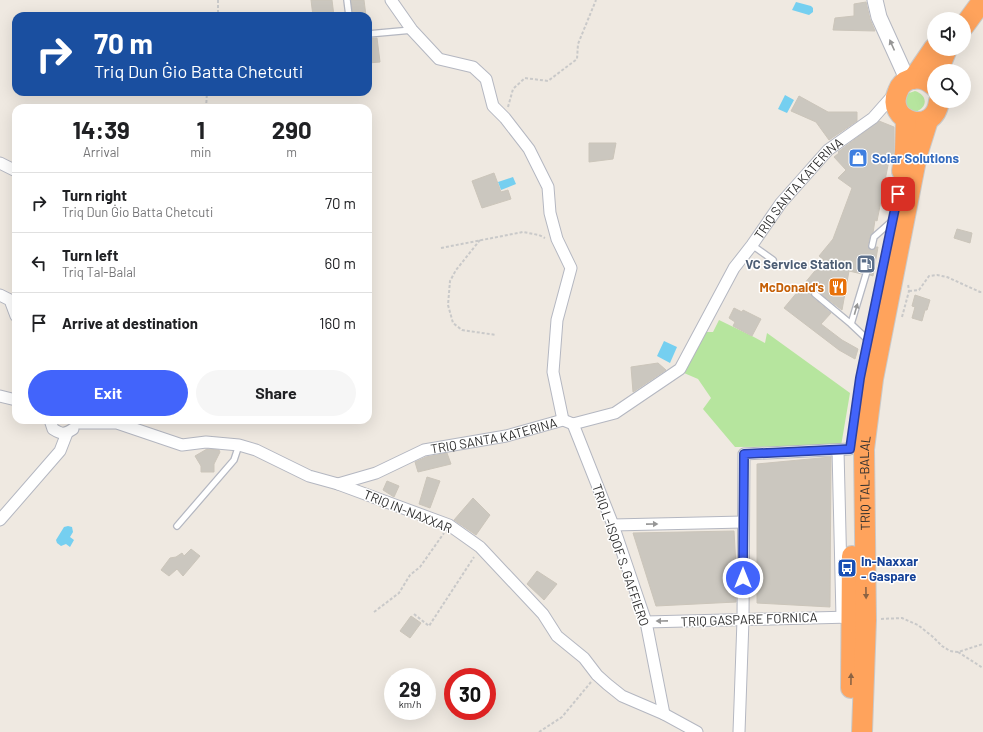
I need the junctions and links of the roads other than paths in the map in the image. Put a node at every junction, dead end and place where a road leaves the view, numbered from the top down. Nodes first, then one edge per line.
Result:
1 (347, 0) edge
2 (391, 0) edge
3 (875, 0) edge
4 (966, 0) edge
5 (983, 0) edge
6 (348, 12) edge
7 (958, 12) edge
8 (971, 16) edge
9 (412, 30) junction
10 (372, 34) edge
11 (928, 56) edge
12 (927, 81) edge
13 (907, 82) junction
14 (938, 108) edge
15 (902, 115) junction
16 (873, 118) junction
17 (928, 120) junction
18 (0, 163) edge
19 (12, 169) edge
20 (892, 221) junction
21 (752, 245) junction
22 (872, 246) dead end
23 (773, 260) dead end
24 (867, 271) dead end
25 (815, 294) dead end
26 (851, 324) junction
27 (868, 340) junction
28 (0, 396) edge
29 (12, 399) edge
30 (568, 422) junction
31 (51, 424) edge
32 (76, 424) edge
33 (121, 424) edge
34 (67, 433) junction
35 (239, 445) junction
36 (844, 450) junction
37 (338, 484) junction
38 (0, 520) edge
39 (743, 522) junction
40 (613, 525) junction
41 (177, 526) dead end
42 (853, 618) junction
43 (743, 620) junction
44 (646, 622) junction
45 (664, 714) junction
46 (697, 732) edge
47 (739, 732) edge
48 (849, 732) edge
49 (862, 732) edge

1 - 6 lane
2 - 9 street, TRIQ L-ISQOF S. GAFFIERO
13 -> 3 main road
4 - 7 highway
5 - 8 highway
9 - 10 lane
9 - 30 street, TRIQ L-ISQOF S. GAFFIERO
11 - 13 highway, TRIQ TAL-BALAL
12 - 13 highway
13 - 15 highway, TRIQ TAL-BALAL
13 - 16 street, TRIQ SANTA KATERINA
14 - 17 highway, TRIQ TAL-BALAL
15 - 16 street, TRIQ SANTA KATERINA
15 - 17 highway
15 - 20 highway, TRIQ TAL-BALAL
16 - 21 street, TRIQ SANTA KATERINA
17 -> 42 highway, TRIQ TAL-BALAL
18 - 19 street
20 - 22 lane
20 - 27 highway, TRIQ TAL-BALAL
21 - 23 lane
21 - 30 street, TRIQ SANTA KATERINA
26 -> 24 lane
25 - 26 lane
26 - 27 lane
27 - 36 highway, TRIQ TAL-BALAL
28 - 29 street
30 - 37 street, TRIQ SANTA KATERINA
30 - 40 street, TRIQ L-ISQOF S. GAFFIERO
31 - 34 street
32 - 34 street
33 - 35 street, TRIQ IN-NAXXAR
34 - 38 street
35 - 37 street, TRIQ IN-NAXXAR
35 - 41 lane
36 - 39 street
36 - 42 highway, TRIQ TAL-BALAL
37 - 45 street, TRIQ IN-NAXXAR
40 -> 39 street
39 - 43 street
40 - 44 street, TRIQ L-ISQOF S. GAFFIERO
42 - 43 street, TRIQ GASPARE FORNICA
48 -> 42 highway, TRIQ TAL-BALAL
42 - 49 highway, TRIQ TAL-BALAL
43 -> 44 street, TRIQ GASPARE FORNICA
43 - 47 street
44 - 45 street, TRIQ L-ISQOF S. GAFFIERO
45 - 46 street, TRIQ IN-NAXXAR

